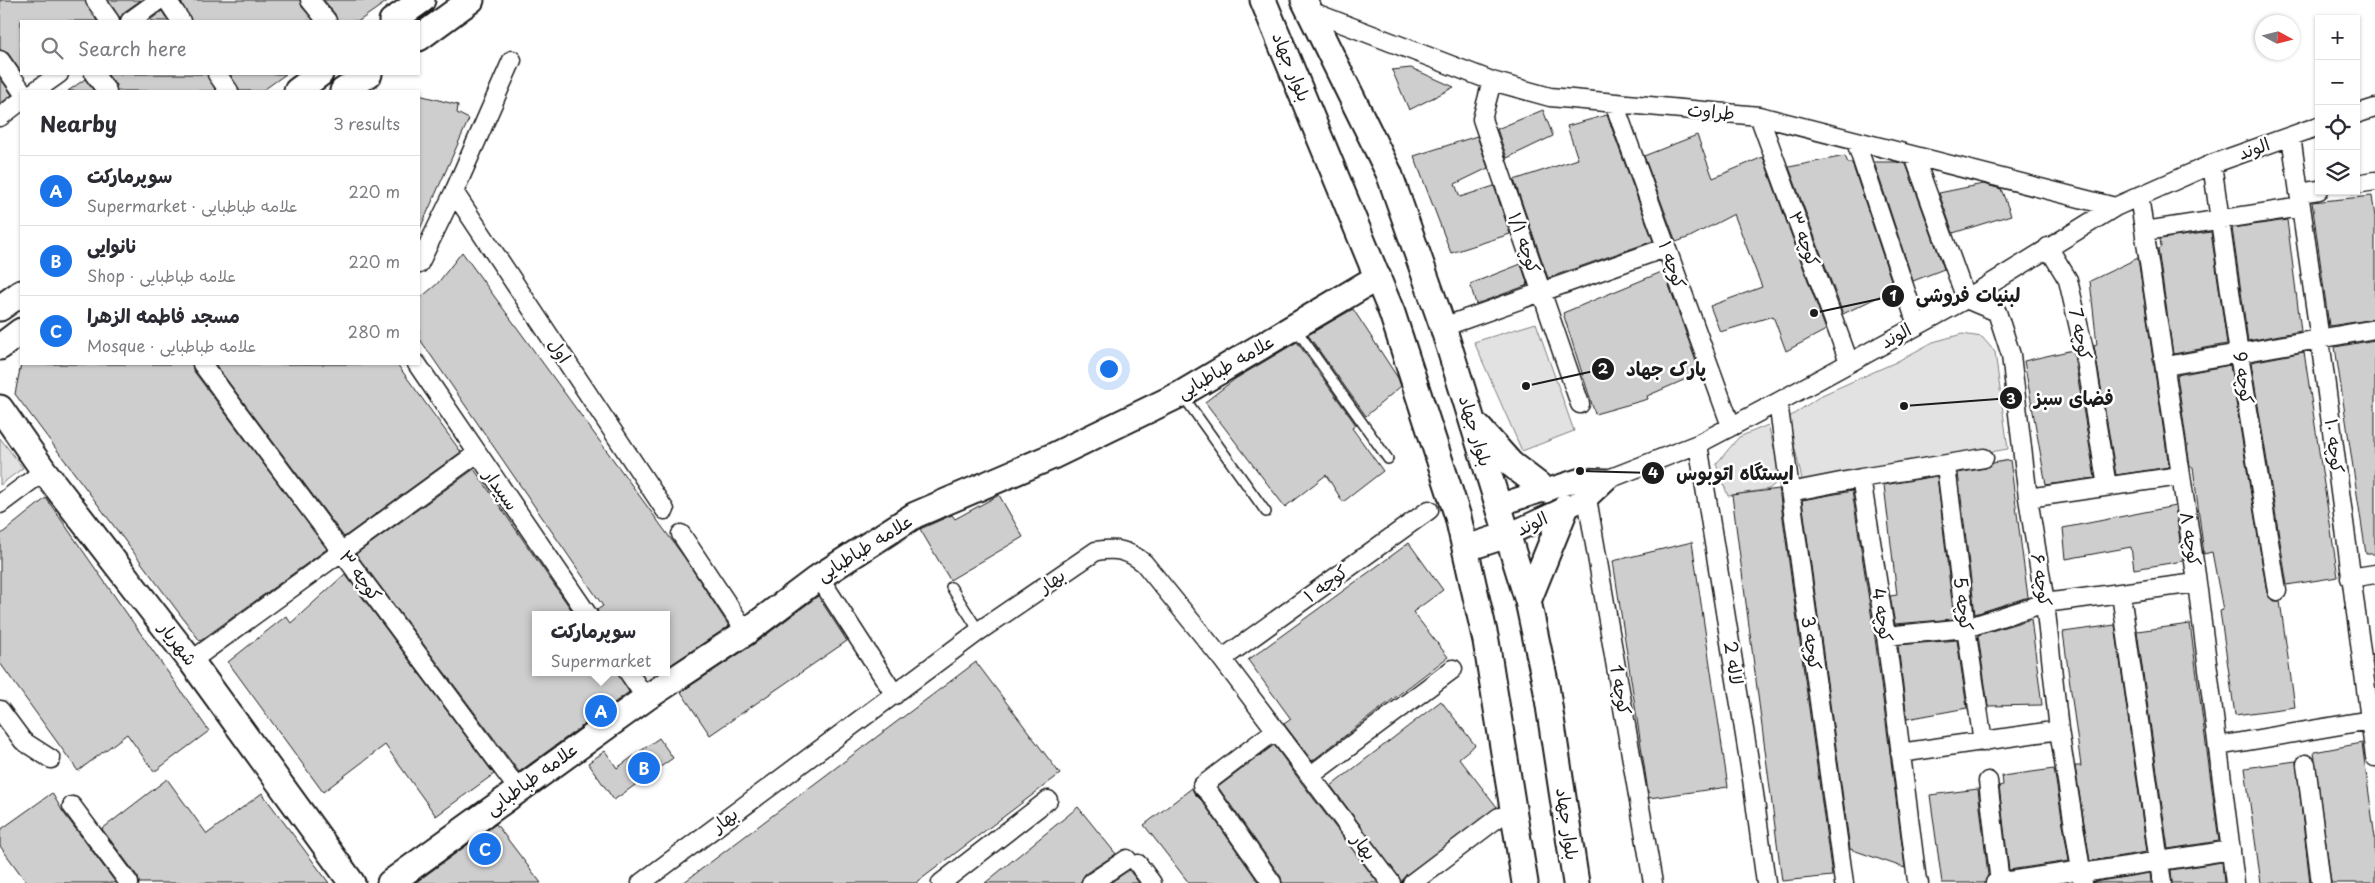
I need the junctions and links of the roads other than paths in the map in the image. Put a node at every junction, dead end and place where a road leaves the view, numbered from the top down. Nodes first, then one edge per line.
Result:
1 (95, 0) edge
2 (159, 0) edge
3 (167, 0) edge
4 (310, 0) edge
5 (422, 0) edge
6 (470, 0) edge
7 (1263, 0) edge
8 (1307, 6) edge
9 (109, 20) edge
10 (131, 20) edge
11 (180, 20) edge
12 (326, 20) edge
13 (393, 20) edge
14 (420, 37) edge
15 (0, 60) edge
16 (512, 60) dead end
17 (58, 75) edge
18 (95, 75) edge
19 (218, 75) edge
20 (319, 75) edge
21 (367, 75) edge
22 (1492, 81) junction
23 (21, 90) edge
24 (36, 90) edge
25 (106, 90) edge
26 (228, 90) edge
27 (298, 90) edge
28 (345, 90) edge
29 (20, 102) edge
30 (1614, 103) junction
31 (2375, 108) edge
32 (2360, 113) edge
33 (1759, 116) junction
34 (0, 117) edge
35 (2315, 127) edge
36 (2291, 136) junction
37 (1856, 142) junction
38 (1914, 156) junction
39 (2212, 164) junction
40 (2375, 181) edge
41 (2360, 183) edge
42 (454, 192) junction
43 (2315, 192) edge
44 (2139, 196) junction
45 (2300, 200) junction
46 (2115, 206) junction
47 (2220, 218) junction
48 (2145, 231) junction
49 (2048, 247) junction
50 (1665, 248) junction
51 (420, 262) edge
52 (1378, 277) junction
53 (20, 294) edge
54 (1542, 294) junction
55 (1966, 299) junction
56 (0, 308) edge
57 (1917, 325) junction
58 (1294, 327) junction
59 (1443, 328) junction
60 (2375, 329) edge
61 (20, 332) edge
62 (2320, 340) junction
63 (0, 347) edge
64 (2239, 354) junction
65 (1849, 362) junction
66 (203, 365) edge
67 (418, 365) edge
68 (2166, 366) junction
69 (1181, 394) junction
70 (1778, 402) junction
71 (1580, 404) dead end
72 (0, 408) edge
73 (1472, 420) junction
74 (1731, 426) junction
75 (1698, 444) junction
76 (476, 454) junction
77 (1984, 458) dead end
78 (1388, 459) dead end
79 (1946, 466) junction
80 (44, 471) junction
81 (2180, 476) junction
82 (1861, 478) junction
83 (1606, 480) junction
84 (2107, 486) junction
85 (1545, 490) junction
86 (1790, 492) junction
87 (2028, 498) junction
88 (1576, 503) junction
89 (0, 504) edge
90 (1498, 505) junction
91 (665, 510) dead end
92 (1429, 510) dead end
93 (1266, 512) dead end
94 (1458, 517) junction
95 (681, 534) dead end
96 (1508, 535) junction
97 (1467, 548) junction
98 (341, 550) junction
99 (2375, 574) edge
100 (819, 577) junction
101 (2350, 578) junction
102 (2196, 584) junction
103 (951, 587) dead end
104 (2278, 591) dead end
105 (2121, 594) junction
106 (1528, 602) junction
107 (2045, 603) junction
108 (585, 611) edge
109 (1966, 628) junction
110 (979, 631) junction
111 (746, 632) junction
112 (1886, 636) junction
113 (1222, 659) junction
114 (190, 661) junction
115 (1453, 669) dead end
116 (631, 676) edge
117 (895, 695) junction
118 (646, 698) junction
119 (0, 710) edge
120 (2370, 720) junction
121 (2059, 730) junction
122 (1280, 736) junction
123 (1983, 742) junction
124 (2218, 746) junction
125 (1900, 753) junction
126 (2375, 757) edge
127 (50, 759) dead end
128 (2306, 764) dead end
129 (1310, 776) junction
130 (1988, 781) dead end
131 (518, 790) junction
132 (1048, 800) dead end
133 (72, 806) dead end
134 (1499, 818) dead end
135 (2231, 850) junction
136 (2158, 862) junction
137 (2082, 875) edge
138 (1913, 882) edge
139 (129, 883) edge
140 (352, 883) edge
141 (390, 883) edge
142 (641, 883) edge
143 (941, 883) edge
144 (1091, 883) edge
145 (1152, 883) edge
146 (1272, 883) edge
147 (1392, 883) edge
148 (1412, 883) edge
149 (1525, 883) edge
150 (1576, 883) edge
151 (1653, 883) edge
152 (1766, 883) edge
153 (1844, 883) edge
154 (1999, 883) edge
155 (2162, 883) edge
156 (2235, 883) edge
157 (2320, 883) edge

1 - 9 street
2 - 10 street
3 - 11 street
4 - 12 street
5 - 13 main road
6 - 14 main road
7 - 52 main road, بلوار جهاد
8 - 22 street, طراوت
8 - 59 main road, بلوار جهاد
15 - 23 street
16 - 42 street
17 - 24 street
18 - 25 street
19 - 26 street
20 - 27 main road
21 - 28 main road
22 - 30 street, طراوت
22 - 54 street, کوچه ۱/۱
29 - 34 street
30 - 33 street, طراوت
30 - 50 street, کوچه ۱
31 - 32 street
33 - 37 street, طراوت
33 - 65 street, کوچه ۳
35 - 36 street, الوند
36 - 39 street, الوند
36 - 45 street, کوچه ۱۰
37 - 38 street, طراوت
37 - 57 street
38 - 46 street, طراوت
38 - 55 street
39 - 44 street, الوند
39 - 47 street, کوچه 9
40 - 41 street
42 - 51 street
42 - 91 street, اول
43 - 45 street
44 - 46 street, الوند
44 - 48 street, کوچه ۸
45 - 47 street
45 - 62 street, کوچه ۱۰
46 - 49 street, الوند
47 - 48 street
47 - 64 street, کوچه 9
48 - 68 street, کوچه ۸
49 - 55 street, الوند
49 - 84 street, کوچه 7
50 - 54 street
50 - 74 street, کوچه ۱
52 - 58 main road, علامه طباطبایی
52 - 94 main road, بلوار جهاد
53 - 56 main road
54 - 59 street
54 - 71 street, کوچه ۱/۱
55 - 57 street, الوند
55 - 87 street, کوچه ۶
57 - 65 street, الوند
58 - 69 main road, علامه طباطبایی
58 - 78 lane
59 - 73 main road, بلوار جهاد
60 - 62 street
61 - 63 main road
62 - 64 street
62 - 101 street, کوچه ۱۰
64 - 68 street
64 - 104 street, کوچه 9
65 - 70 street, الوند
66 - 98 street, کوچه ۳
67 - 76 street, سپیدار
68 - 81 street, کوچه ۸
69 - 93 lane
69 - 100 main road, علامه طباطبایی
70 - 74 street, الوند
70 - 86 street, کوچه 3
72 - 80 main road, شهریار
73 - 85 main road
73 - 90 main road, بلوار جهاد
74 - 75 street, الوند
75 - 83 street, الوند
75 - 152 street, لاله 2
76 - 98 street
76 - 108 street, سپیدار
77 - 79 street
79 - 82 street
79 - 109 street, کوچه 5
80 - 89 street
80 - 114 main road, شهریار
81 - 84 street
81 - 102 street, کوچه ۸
82 - 86 street
82 - 112 street, کوچه 4
83 - 85 street, الوند
83 - 88 street, الوند
84 - 87 street
85 - 90 street, الوند
86 - 153 street, کوچه 3
87 - 107 street, کوچه ۶
88 - 96 street, الوند
88 - 106 main road
88 - 151 street, کوچه 1
90 - 94 main road
90 - 96 main road, بلوار جهاد
92 - 113 street, کوچه ۱
94 - 97 main road, بلوار جهاد
95 - 111 street
96 - 97 main road
96 - 106 main road, بلوار جهاد
97 - 149 main road, بلوار جهاد
98 - 114 street
98 - 131 street, کوچه ۳
99 - 101 street
100 - 111 main road, علامه طباطبایی
100 - 117 street
101 - 120 street, کوچه ۱۰
102 - 105 street
102 - 124 street, کوچه ۸
103 - 110 lane
105 - 107 street
105 - 136 street
106 - 150 main road, بلوار جهاد
107 - 109 street
107 - 121 street, کوچه ۶
109 - 112 street
109 - 123 street, کوچه 5
110 - 113 street, بهار
110 - 117 street, بهار
111 - 118 main road, علامه طباطبایی
112 - 125 street, کوچه 4
113 - 122 street, بهار
114 - 140 main road, شهریار
115 - 129 street
116 - 118 street
117 - 142 street, بهار
118 - 131 main road, علامه طباطبایی
119 - 127 street
120 - 124 street
120 - 126 street, کوچه ۱۰
121 - 123 street
121 - 137 street, کوچه ۶
122 - 129 street, بهار
122 - 146 street
123 - 125 street
124 - 135 street, کوچه ۸
125 - 138 street, کوچه 4
128 - 157 street
129 - 147 street, بهار
130 - 154 street
131 - 141 main road, علامه طباطبایی
132 - 143 street
133 - 139 street
134 - 148 street
135 - 136 street
135 - 156 street, کوچه ۸
136 - 137 street
136 - 155 street
137 - 154 street
144 - 145 street

